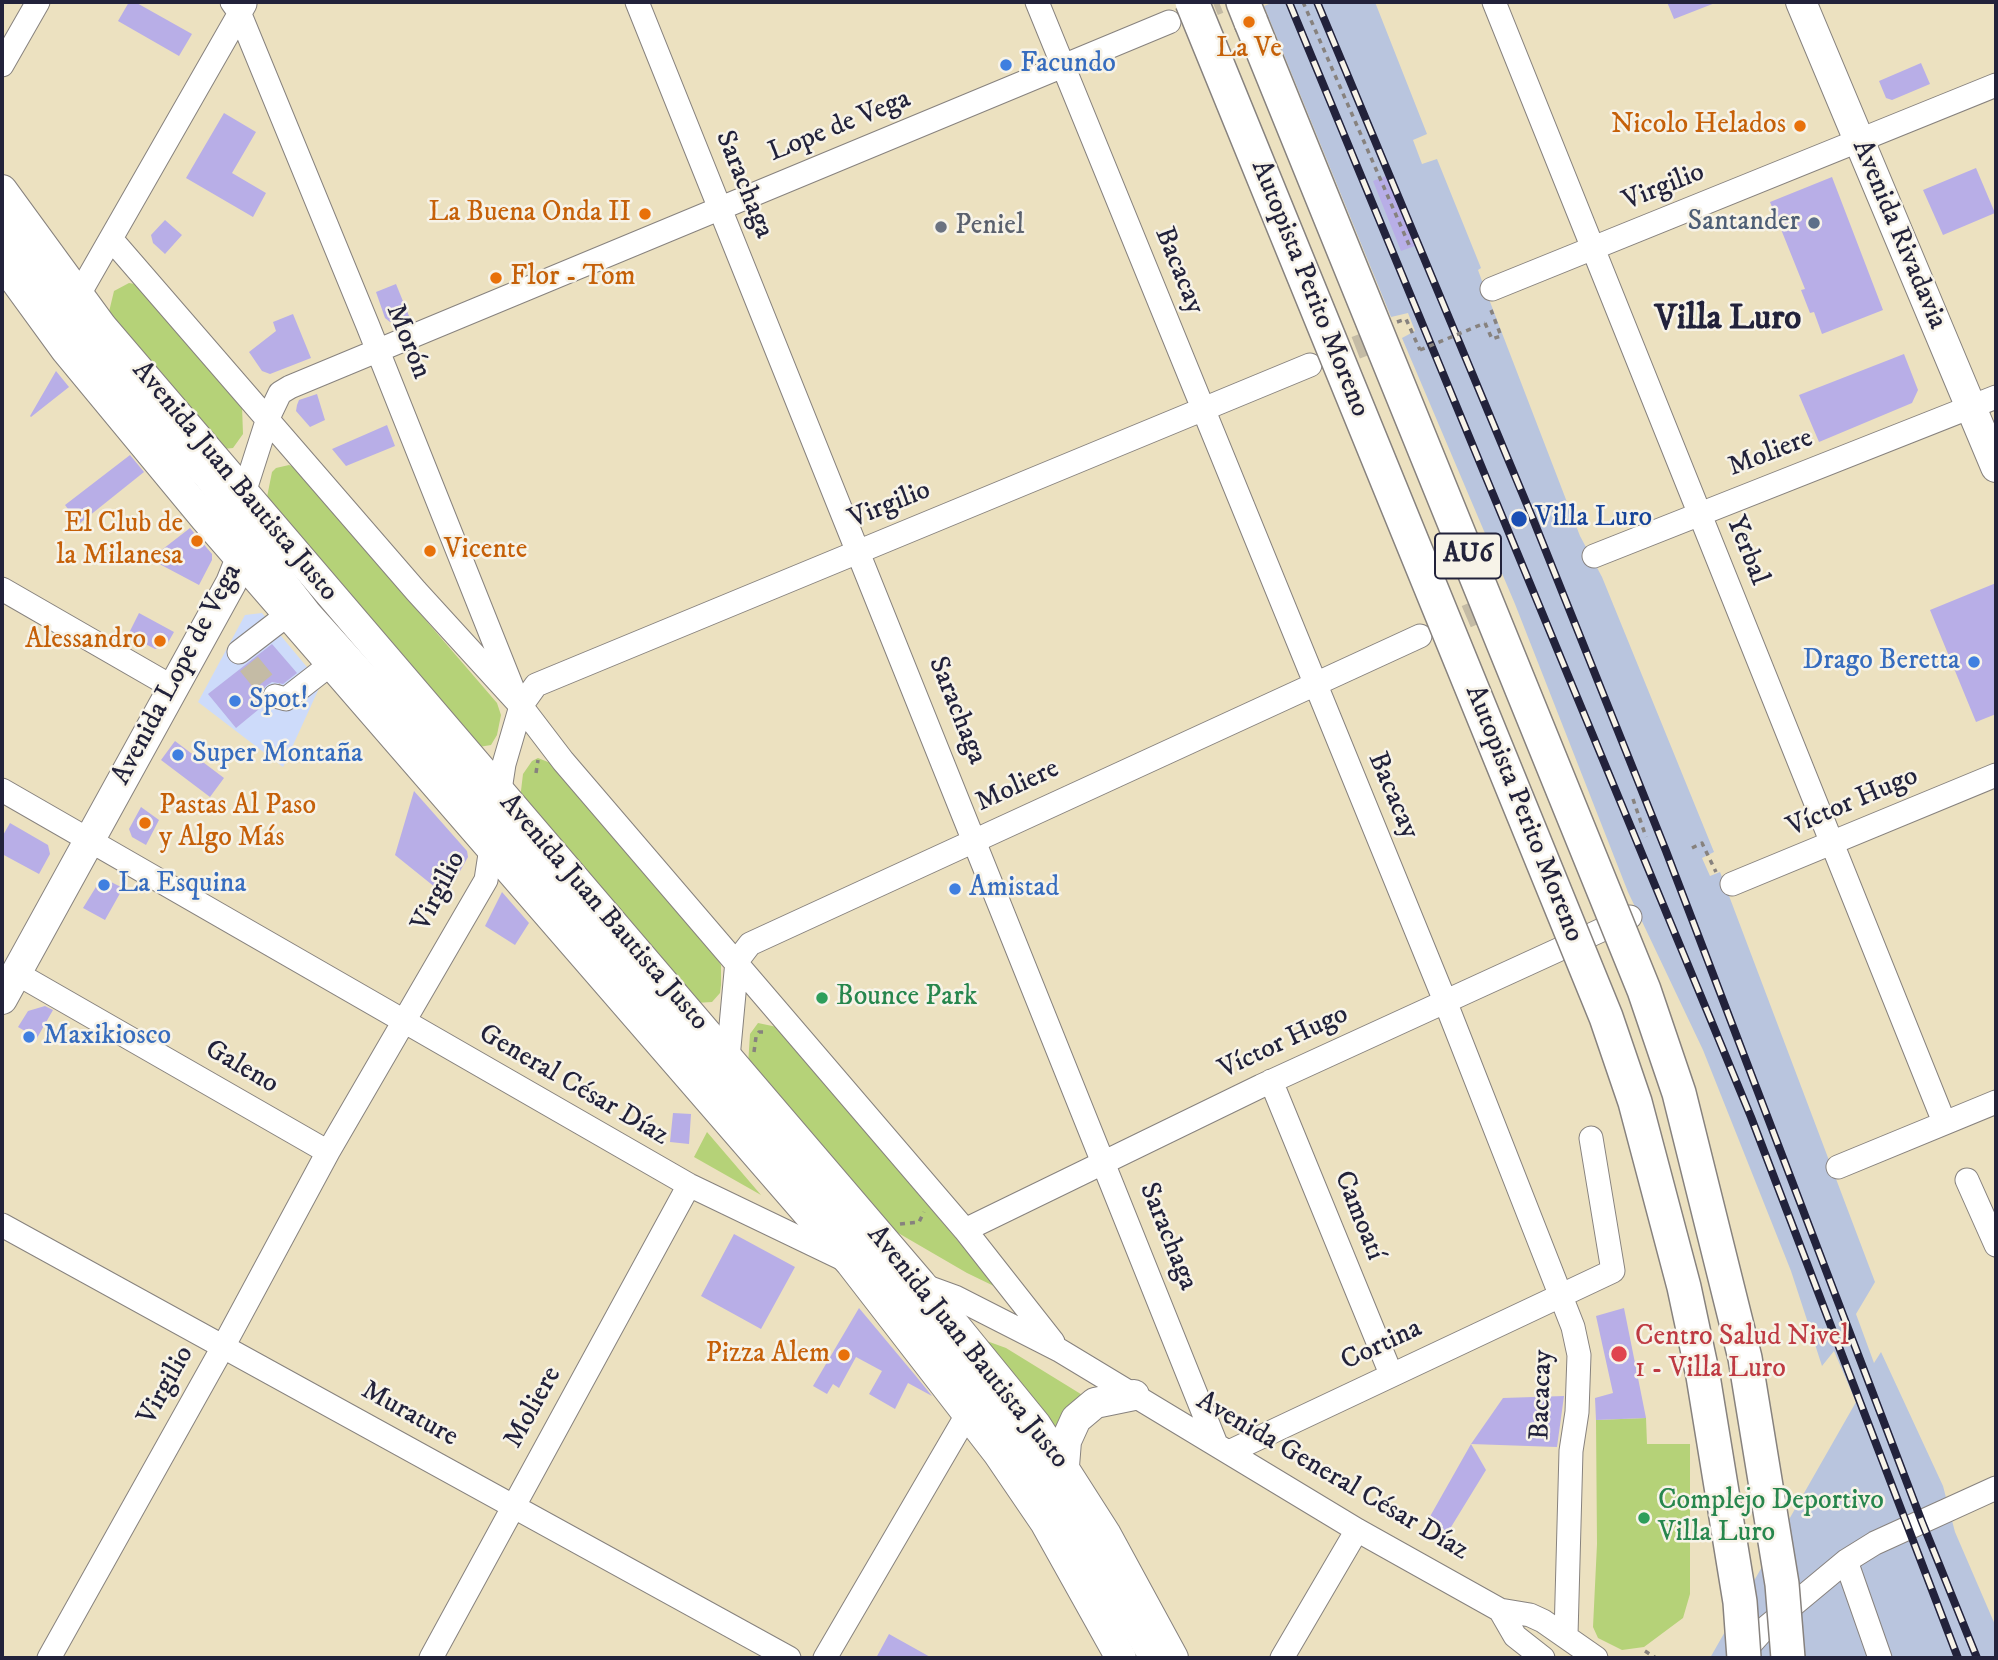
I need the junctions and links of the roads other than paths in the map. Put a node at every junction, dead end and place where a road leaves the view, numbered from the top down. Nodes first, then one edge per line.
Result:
1 (38, 2) edge
2 (637, 2) edge
3 (1037, 2) edge
4 (1243, 2) edge
5 (1494, 2) edge
6 (1801, 2) edge
7 (244, 4) edge
8 (1181, 12) edge
9 (2, 65) edge
10 (1064, 66) junction
11 (1996, 85) edge
12 (1858, 141) junction
13 (2, 190) edge
14 (720, 208) junction
15 (2, 228) edge
16 (112, 240) junction
17 (1594, 248) junction
18 (2, 262) edge
19 (78, 296) junction
20 (1491, 300) road end
21 (377, 349) junction
22 (1310, 365) tunnel mouth
23 (1983, 402) edge
24 (1202, 410) junction
25 (268, 418) junction
26 (1996, 467) edge
27 (244, 493) junction
28 (1699, 514) junction
29 (242, 527) junction
30 (859, 551) junction
31 (1594, 556) dead end
32 (241, 558) junction
33 (2, 589) edge
34 (284, 608) junction
35 (205, 631) junction
36 (1420, 636) tunnel mouth
37 (331, 664) junction
38 (1313, 684) junction
39 (174, 688) junction
40 (275, 696) dead end
41 (521, 706) junction
42 (1996, 775) edge
43 (2, 790) edge
44 (499, 792) junction
45 (494, 835) junction
46 (975, 840) junction
47 (90, 841) junction
48 (1833, 844) junction
49 (1732, 884) dead end
50 (1631, 916) dead end
51 (737, 961) junction
52 (9, 986) edge
53 (1445, 1001) junction
54 (402, 1022) junction
55 (741, 1057) junction
56 (1271, 1081) junction
57 (1996, 1102) edge
58 (1944, 1122) junction
59 (1591, 1138) dead end
60 (328, 1152) junction
61 (1104, 1162) junction
62 (1838, 1167) dead end
63 (1967, 1180) dead end
64 (689, 1185) junction
65 (2, 1225) edge
66 (965, 1230) junction
67 (1996, 1245) edge
68 (852, 1263) junction
69 (883, 1273) junction
70 (921, 1284) junction
71 (1560, 1296) junction
72 (223, 1348) junction
73 (1059, 1350) junction
74 (1391, 1374) junction
75 (1134, 1395) junction
76 (968, 1413) junction
77 (1222, 1448) junction
78 (1065, 1466) junction
79 (1996, 1488) edge
80 (514, 1507) junction
81 (1357, 1530) junction
82 (1846, 1561) junction
83 (1500, 1610) junction
84 (1566, 1635) junction
85 (48, 1658) edge
86 (430, 1658) edge
87 (789, 1658) edge
88 (825, 1658) edge
89 (1121, 1658) edge
90 (1151, 1658) edge
91 (1173, 1658) edge
92 (1282, 1658) edge
93 (1543, 1658) edge
94 (1596, 1658) edge
95 (1738, 1658) edge
96 (1744, 1658) edge
97 (1788, 1658) edge
98 (1880, 1658) edge

1 - 9 street
2 - 14 street, Sarachaga
3 - 10 street, Bacacay
4 - 97 highway, Autopista Perito Moreno / AU6, bridge
5 - 17 street, Yerbal
6 - 12 main road, Avenida Rivadavia
7 - 16 street
7 - 21 street, Morón
8 - 10 street, Lope de Vega
8 - 96 highway, Autopista Perito Moreno / AU6, bridge
10 - 14 street, Lope de Vega
10 - 24 street, Bacacay
11 - 12 street, Virgilio
12 - 17 street, Virgilio
12 - 23 main road, Avenida Rivadavia
13 - 19 main road, Avenida Juan Bautista Justo
14 - 21 street, Lope de Vega
14 - 30 street, Sarachaga
15 - 29 street
16 - 19 street
16 - 25 street
17 - 20 street, Virgilio
17 - 28 street, Yerbal
18 - 32 main road, Avenida Juan Bautista Justo
19 - 27 main road, Avenida Juan Bautista Justo
21 - 25 street, Avenida Lope de Vega
21 - 41 street, Morón
22 - 24 street, Virgilio
23 - 26 main road, Avenida Rivadavia
23 - 28 street, Moliere
24 - 30 street, Virgilio
24 - 38 street, Bacacay
25 - 27 street, Avenida Lope de Vega
25 - 41 street
27 - 29 main road, Avenida Lope de Vega
27 - 44 main road, Avenida Juan Bautista Justo
28 - 31 street, Moliere
28 - 48 street, Yerbal
29 - 32 main road, Avenida Lope de Vega
29 - 45 street
30 - 41 street, Virgilio
30 - 46 street, Sarachaga
32 - 34 main road, Avenida Juan Bautista Justo
32 - 35 main road, Avenida Lope de Vega
33 - 39 street
34 - 35 street
34 - 37 main road, Avenida Juan Bautista Justo
35 - 39 main road, Avenida Lope de Vega
36 - 38 street, Moliere
37 - 40 street
37 - 45 main road, Avenida Juan Bautista Justo
38 - 46 street, Moliere
38 - 53 street, Bacacay
39 - 47 main road, Avenida Lope de Vega
41 - 44 street, Virgilio
41 - 51 street
42 - 48 street, Víctor Hugo
43 - 47 street, General César Díaz
44 - 45 street, Virgilio
44 - 55 main road, Avenida Juan Bautista Justo
45 - 54 street, Virgilio
45 - 68 main road, Avenida Juan Bautista Justo
45 - 69 street
46 - 51 street, Moliere
46 - 61 street, Sarachaga
47 - 52 main road, Avenida Lope de Vega
47 - 54 street, General César Díaz
48 - 49 street, Víctor Hugo
48 - 58 street, Yerbal
50 - 53 street, Víctor Hugo
51 - 55 street
51 - 66 street
52 - 60 street, Galeno
53 - 56 street, Víctor Hugo
53 - 71 street, Bacacay
54 - 60 street, Virgilio
54 - 64 street, General César Díaz
55 - 70 main road, Avenida Juan Bautista Justo
56 - 61 street, Víctor Hugo
56 - 74 street, Camoatí
57 - 58 street
58 - 62 street
59 - 71 street, Cortina
60 - 72 street, Virgilio
61 - 66 street, Víctor Hugo
61 - 77 street, Sarachaga
63 - 67 street
64 - 68 street, General César Díaz
64 - 80 street, Moliere
65 - 72 street, Murature
66 - 73 street
68 - 69 street, General César Díaz
68 - 76 main road, Avenida Juan Bautista Justo
69 - 70 street, General César Díaz
69 - 90 street
70 - 73 street, General César Díaz
70 - 78 main road, Avenida Juan Bautista Justo
71 - 74 street, Cortina
71 - 84 street, Bacacay
72 - 80 street, Murature
72 - 85 street, Virgilio
73 - 75 street, General César Díaz
74 - 77 street, Cortina
75 - 77 street, Avenida General César Díaz
75 - 78 main road
76 - 88 street
76 - 89 main road, Avenida Juan Bautista Justo
77 - 81 street, Avenida General César Díaz
78 - 91 main road, Avenida Juan Bautista Justo
79 - 82 street
80 - 86 street, Moliere
80 - 87 street, Murature
81 - 83 street, Avenida General César Díaz
81 - 92 street
82 - 95 street
82 - 98 street
83 - 84 street, Avenida General César Díaz
83 - 93 street, Avenida General César Díaz
84 - 94 street, Avenida General César Díaz

